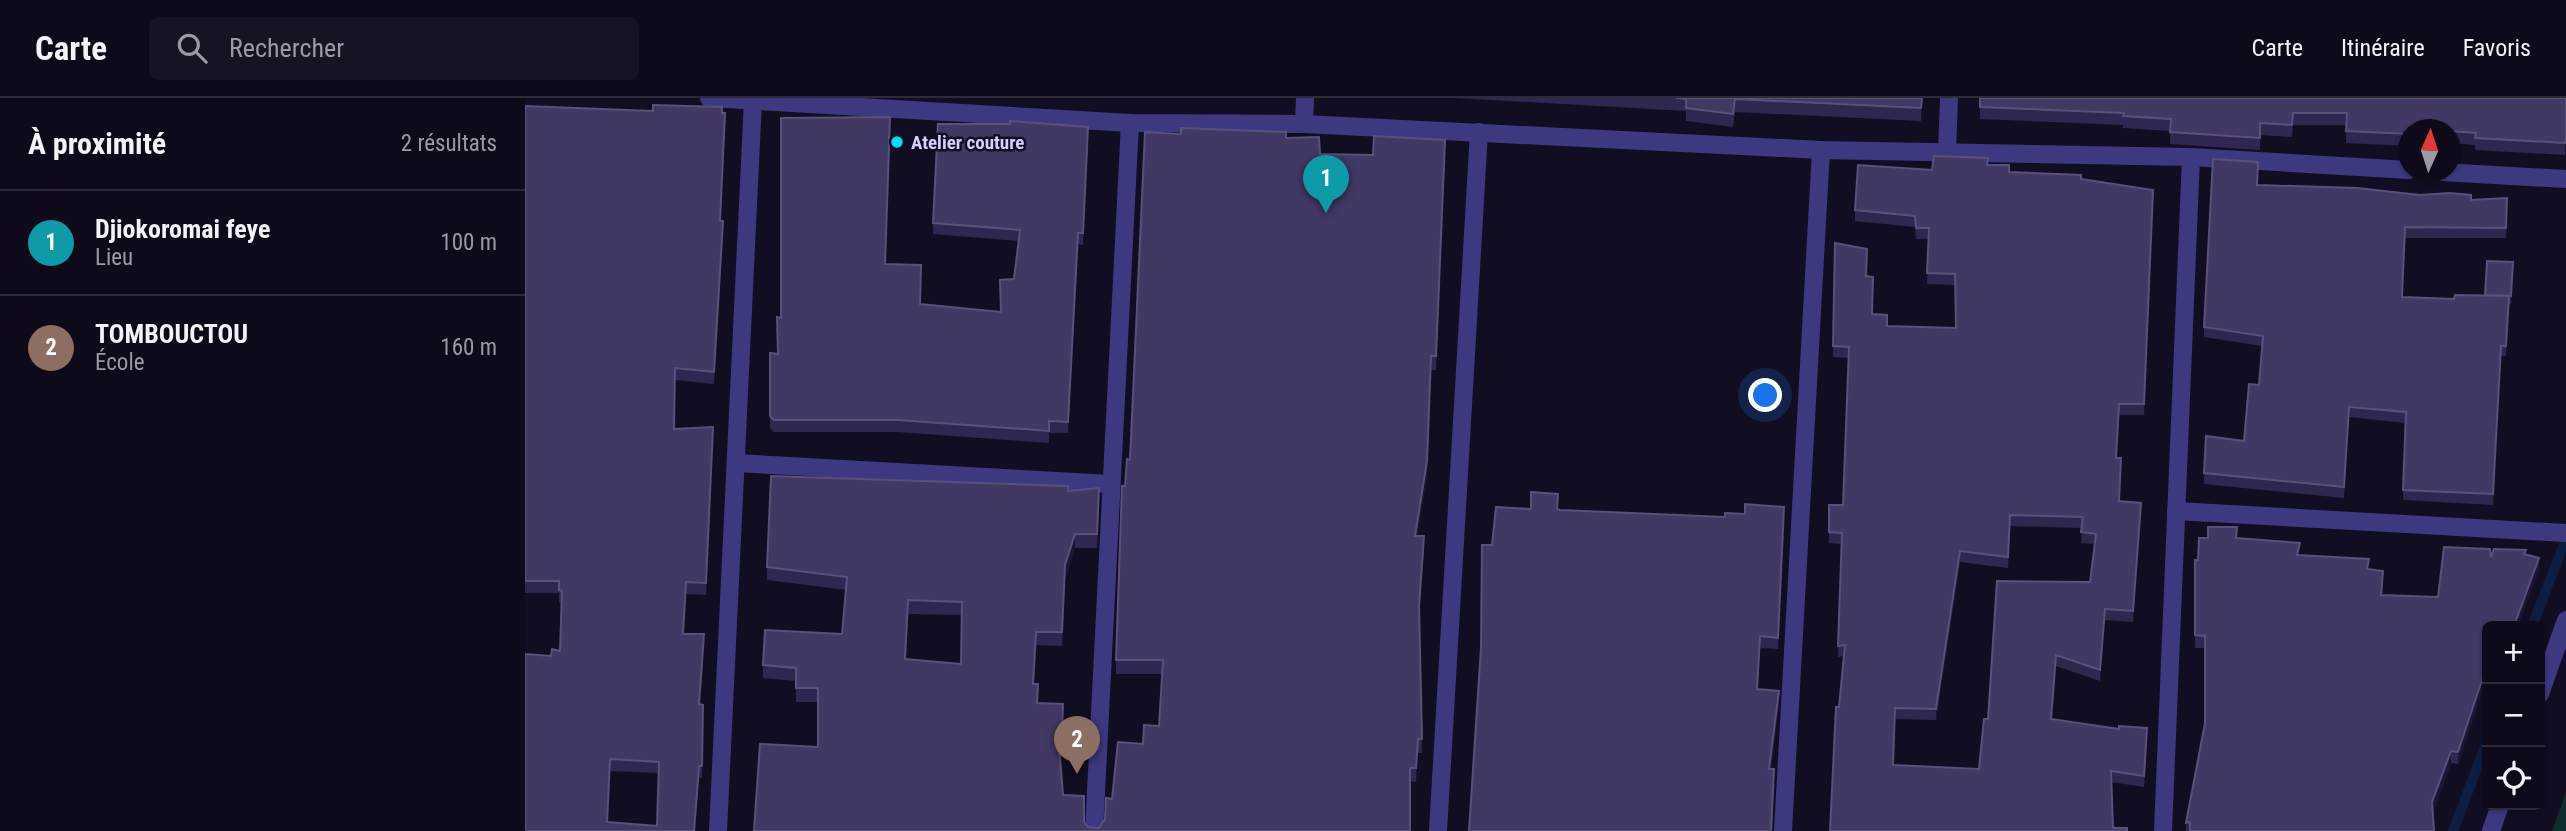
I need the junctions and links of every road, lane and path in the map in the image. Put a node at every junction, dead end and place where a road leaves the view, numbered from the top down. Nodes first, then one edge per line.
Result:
1 (709, 98) edge
2 (1305, 98) edge
3 (1949, 98) edge
4 (753, 100) junction
5 (1130, 123) junction
6 (1304, 124) junction
7 (1479, 132) junction
8 (1821, 150) junction
9 (1947, 153) junction
10 (2191, 157) junction
11 (2398, 169) edge
12 (2461, 173) edge
13 (2566, 179) edge
14 (736, 463) junction
15 (1111, 484) junction
16 (2176, 511) junction
17 (2566, 533) edge
18 (2566, 620) edge
19 (2544, 684) edge
20 (2498, 810) edge
21 (718, 831) edge
22 (1094, 831) edge
23 (1438, 831) edge
24 (1783, 831) edge
25 (2163, 831) edge
26 (2491, 831) edge

1 - 4 street
2 - 6 street
3 - 9 street
4 - 5 street
4 - 14 street
5 - 6 street
5 - 15 street
6 - 7 street
7 - 8 street
7 - 23 street
8 - 9 street
8 - 24 street
9 - 10 street
10 - 11 street
10 - 16 street
12 - 13 street
14 - 15 street
14 - 21 street
15 - 22 street
16 - 17 street
16 - 25 street
18 - 19 street
20 - 26 street

